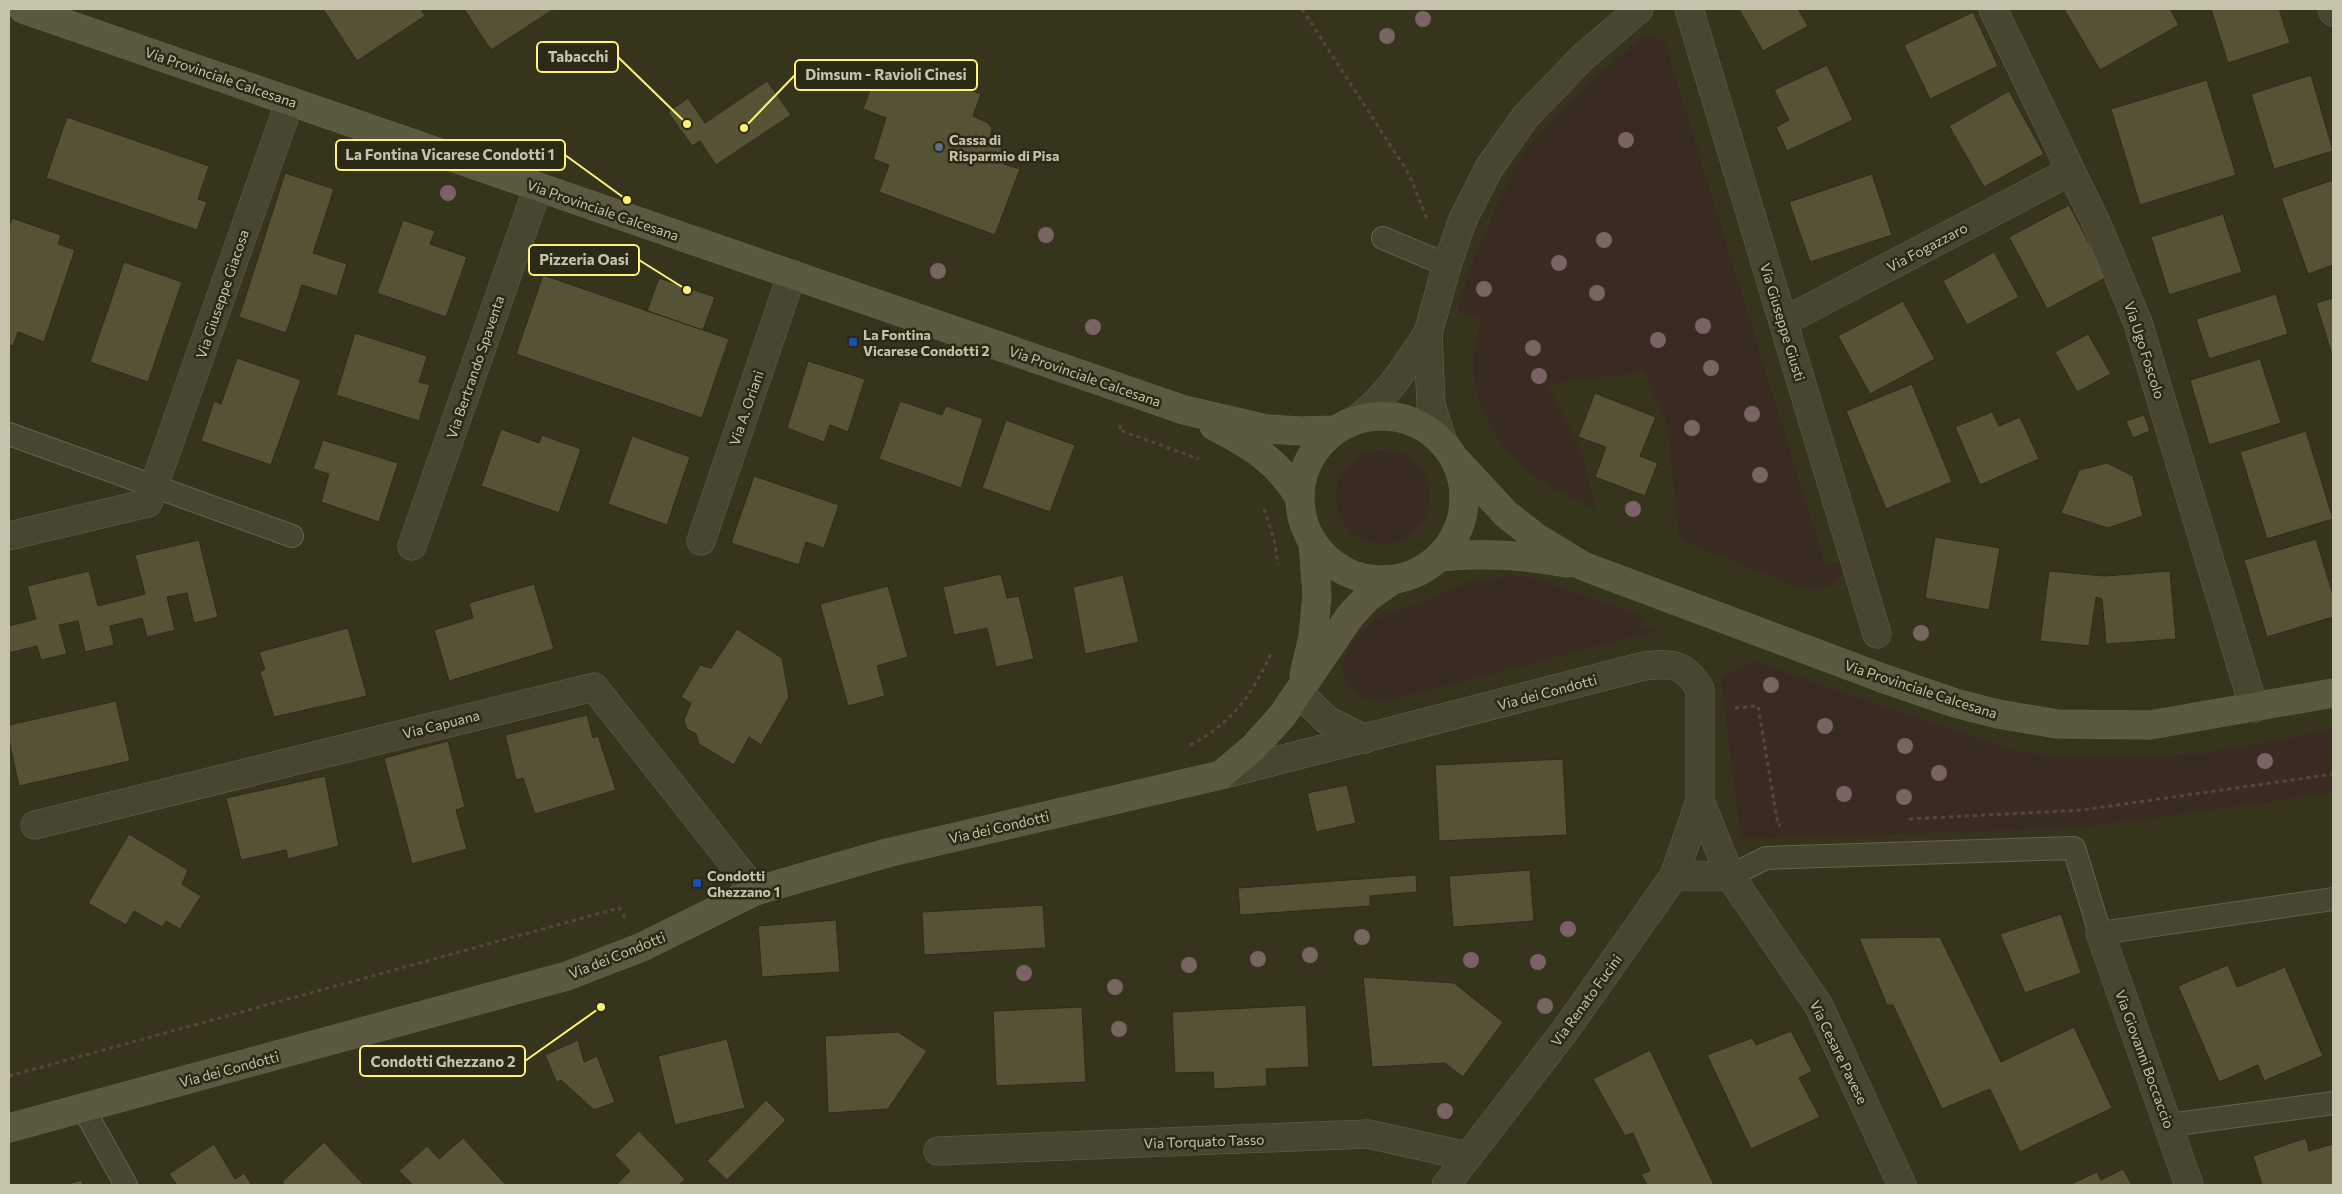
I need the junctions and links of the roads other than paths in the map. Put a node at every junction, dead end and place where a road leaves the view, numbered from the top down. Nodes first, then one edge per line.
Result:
1 (22, 9) edge
2 (1639, 9) edge
3 (1689, 9) edge
4 (1993, 9) edge
5 (290, 101) junction
6 (2071, 171) junction
7 (538, 187) junction
8 (1383, 238) dead end
9 (1446, 265) junction
10 (792, 274) junction
11 (1783, 322) junction
12 (1428, 333) junction
13 (1184, 410) junction
14 (1345, 425) junction
15 (9, 434) edge
16 (1450, 451) junction
17 (154, 487) junction
18 (1300, 498) junction
19 (9, 536) edge
20 (292, 536) dead end
21 (701, 541) dead end
22 (1313, 542) junction
23 (412, 546) dead end
24 (1440, 557) junction
25 (1584, 566) junction
26 (1392, 580) junction
27 (1877, 634) dead end
28 (2333, 693) edge
29 (1300, 694) junction
30 (2254, 708) junction
31 (1365, 739) junction
32 (1221, 775) junction
33 (1700, 801) junction
34 (35, 825) dead end
35 (1674, 876) junction
36 (1730, 876) junction
37 (755, 892) junction
38 (2333, 899) edge
39 (2100, 932) junction
40 (2333, 1104) edge
41 (83, 1108) junction
42 (2169, 1125) junction
43 (9, 1128) edge
44 (938, 1151) dead end
45 (1468, 1156) junction
46 (126, 1185) edge
47 (1446, 1185) edge
48 (1902, 1185) edge
49 (2188, 1185) edge

1 - 5 main road, Via Provinciale Calcesana
2 - 9 street
3 - 11 street, Via Giuseppe Giusti
4 - 6 street, Via Ugo Foscolo
5 - 7 main road, Via Provinciale Calcesana
5 - 17 street, Via Giuseppe Giacosa
6 - 11 street, Via Fogazzaro
6 - 30 street, Via Ugo Foscolo
7 - 10 main road, Via Provinciale Calcesana
7 - 23 street, Via Bertrando Spaventa
8 - 9 lane
9 - 12 street
10 - 13 main road, Via Provinciale Calcesana
10 - 21 street, Via A. Oriani
11 - 27 street, Via Giuseppe Giusti
12 - 14 street
12 - 16 street
13 - 14 main road, Via Provinciale Calcesana
13 - 18 main road, Via Provinciale Calcesana
14 - 16 main road
14 - 18 main road
15 - 17 lane
16 - 24 main road
16 - 25 main road, Via Provinciale Calcesana
17 - 19 street, Via Giuseppe Giacosa
17 - 20 lane
18 - 22 main road
22 - 26 main road
22 - 29 main road, Via dei Condotti
24 - 25 main road, Via Provinciale Calcesana
24 - 26 main road
25 - 30 main road, Via Provinciale Calcesana
26 - 29 main road, Via dei Condotti
28 - 30 main road, Via Provinciale Calcesana
29 - 31 street
29 - 32 main road, Via dei Condotti
31 - 32 street, Via dei Condotti
31 - 33 street, Via dei Condotti
32 - 37 main road, Via dei Condotti
33 - 35 street, Via Renato Fucini
33 - 36 street, Via Cesare Pavese
34 - 37 street, Via Capuana
35 - 36 street
35 - 45 street, Via Renato Fucini
36 - 39 lane
36 - 48 street, Via Cesare Pavese
37 - 41 main road, Via dei Condotti
38 - 39 lane
39 - 42 street, Via Giovanni Boccaccio
40 - 42 lane
41 - 43 main road, Via dei Condotti
41 - 46 lane
42 - 49 street, Via Giovanni Boccaccio
44 - 45 street, Via Torquato Tasso
45 - 47 street, Via Renato Fucini

